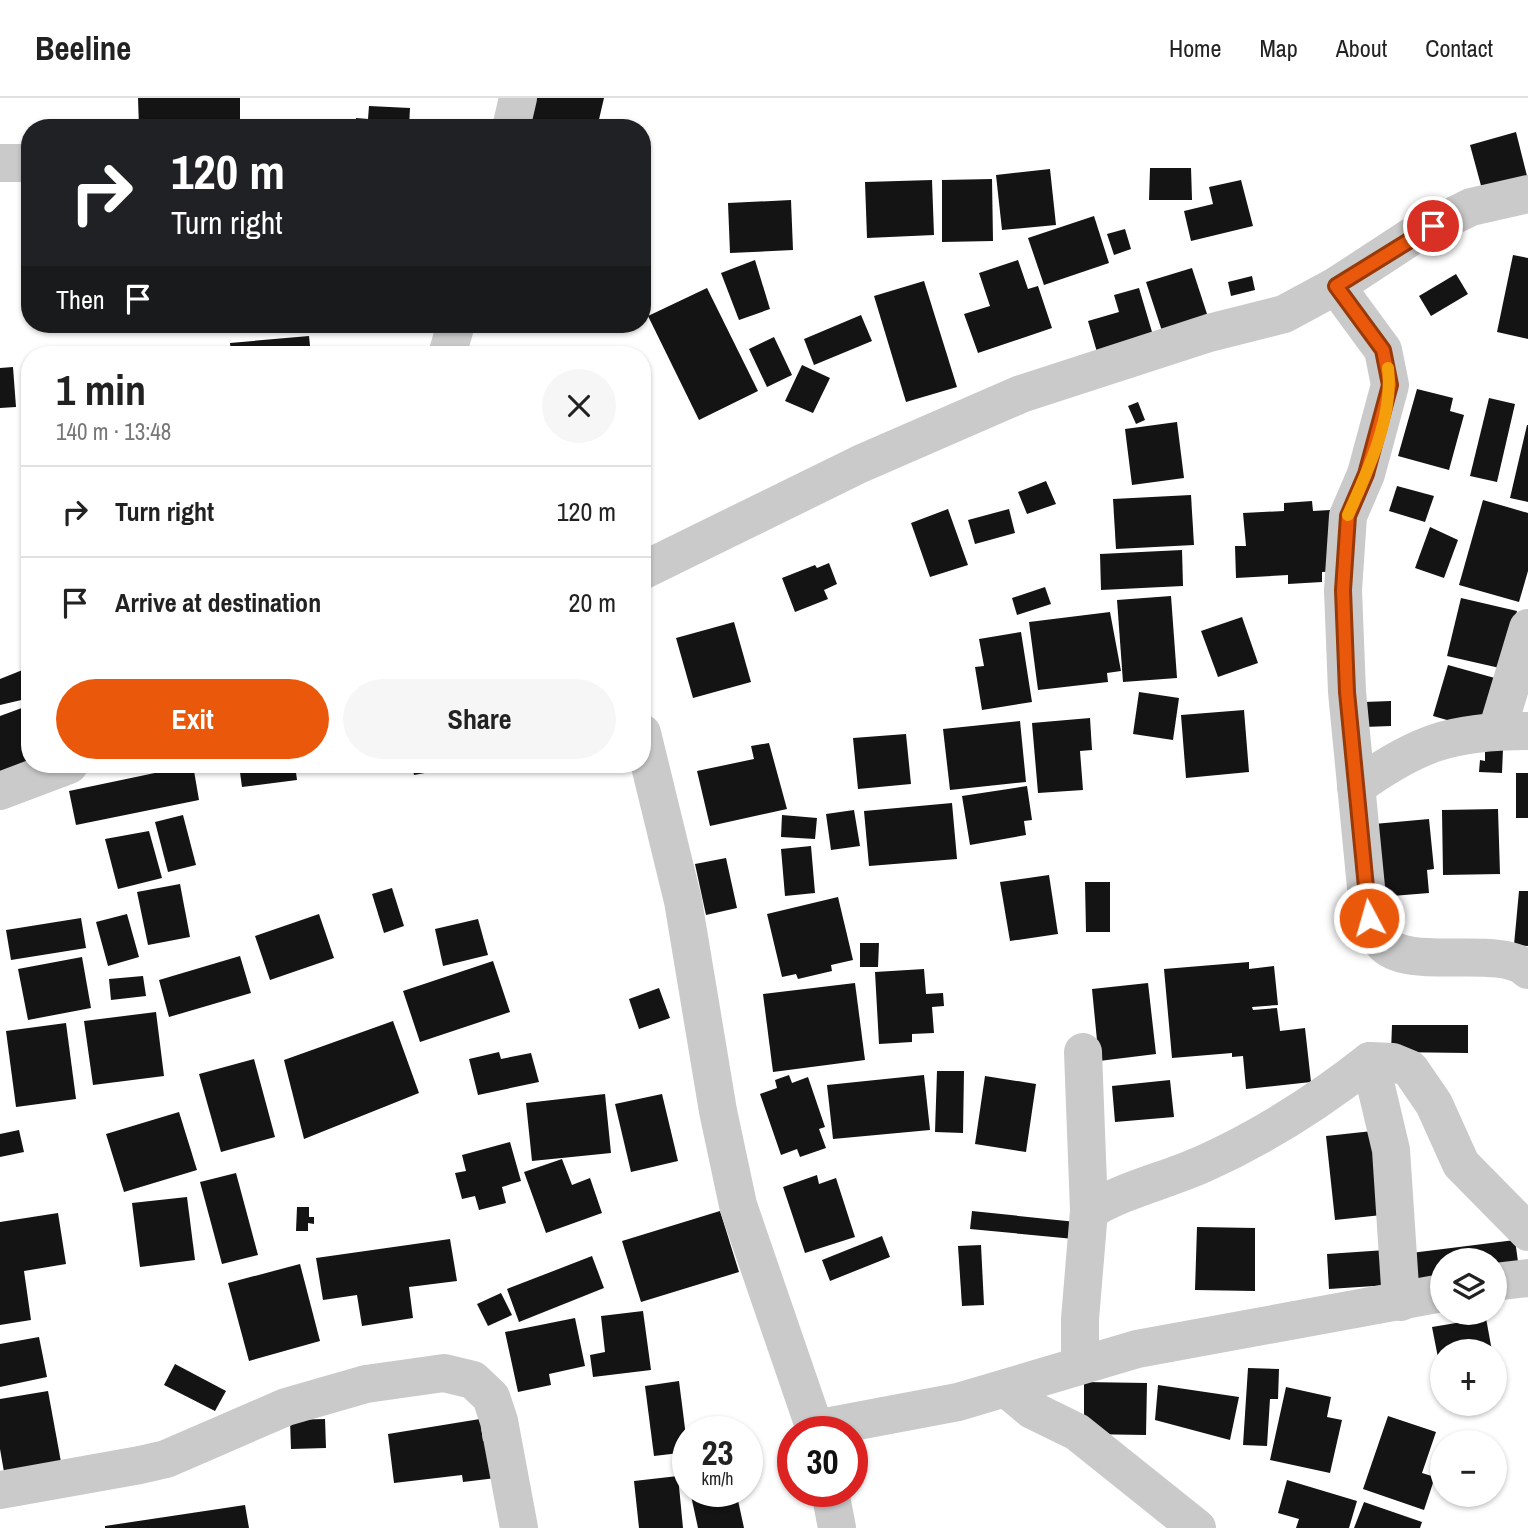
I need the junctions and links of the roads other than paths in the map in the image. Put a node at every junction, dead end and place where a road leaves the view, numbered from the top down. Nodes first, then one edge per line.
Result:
1 (518, 98) edge
2 (513, 119) edge
3 (0, 163) edge
4 (21, 163) edge
5 (1528, 194) edge
6 (1336, 286) junction
7 (651, 567) edge
8 (1528, 628) edge
9 (1513, 731) edge
10 (651, 770) edge
11 (47, 773) edge
12 (1356, 787) junction
13 (0, 790) edge
14 (1528, 970) edge
15 (1083, 1052) dead end
16 (1370, 1061) junction
17 (1089, 1211) junction
18 (1528, 1232) edge
19 (1528, 1278) edge
20 (1507, 1280) edge
21 (1430, 1296) edge
22 (1401, 1302) junction
23 (1080, 1364) junction
24 (1007, 1389) junction
25 (811, 1416) edge
26 (868, 1420) edge
27 (0, 1490) edge
28 (833, 1507) edge
29 (519, 1528) edge
30 (837, 1528) edge
31 (1198, 1528) edge

1 - 2 street
3 - 4 street
5 - 6 street
6 - 7 street
6 - 12 street
8 - 9 street
9 - 12 street
10 - 25 street
11 - 13 street
12 - 14 street
15 - 17 street
16 - 17 street
16 - 18 street
16 - 22 street
17 - 23 street
19 - 20 street
21 - 22 street
22 - 23 street
23 - 24 street
24 - 26 street
24 - 31 street
27 - 29 street
28 - 30 street

